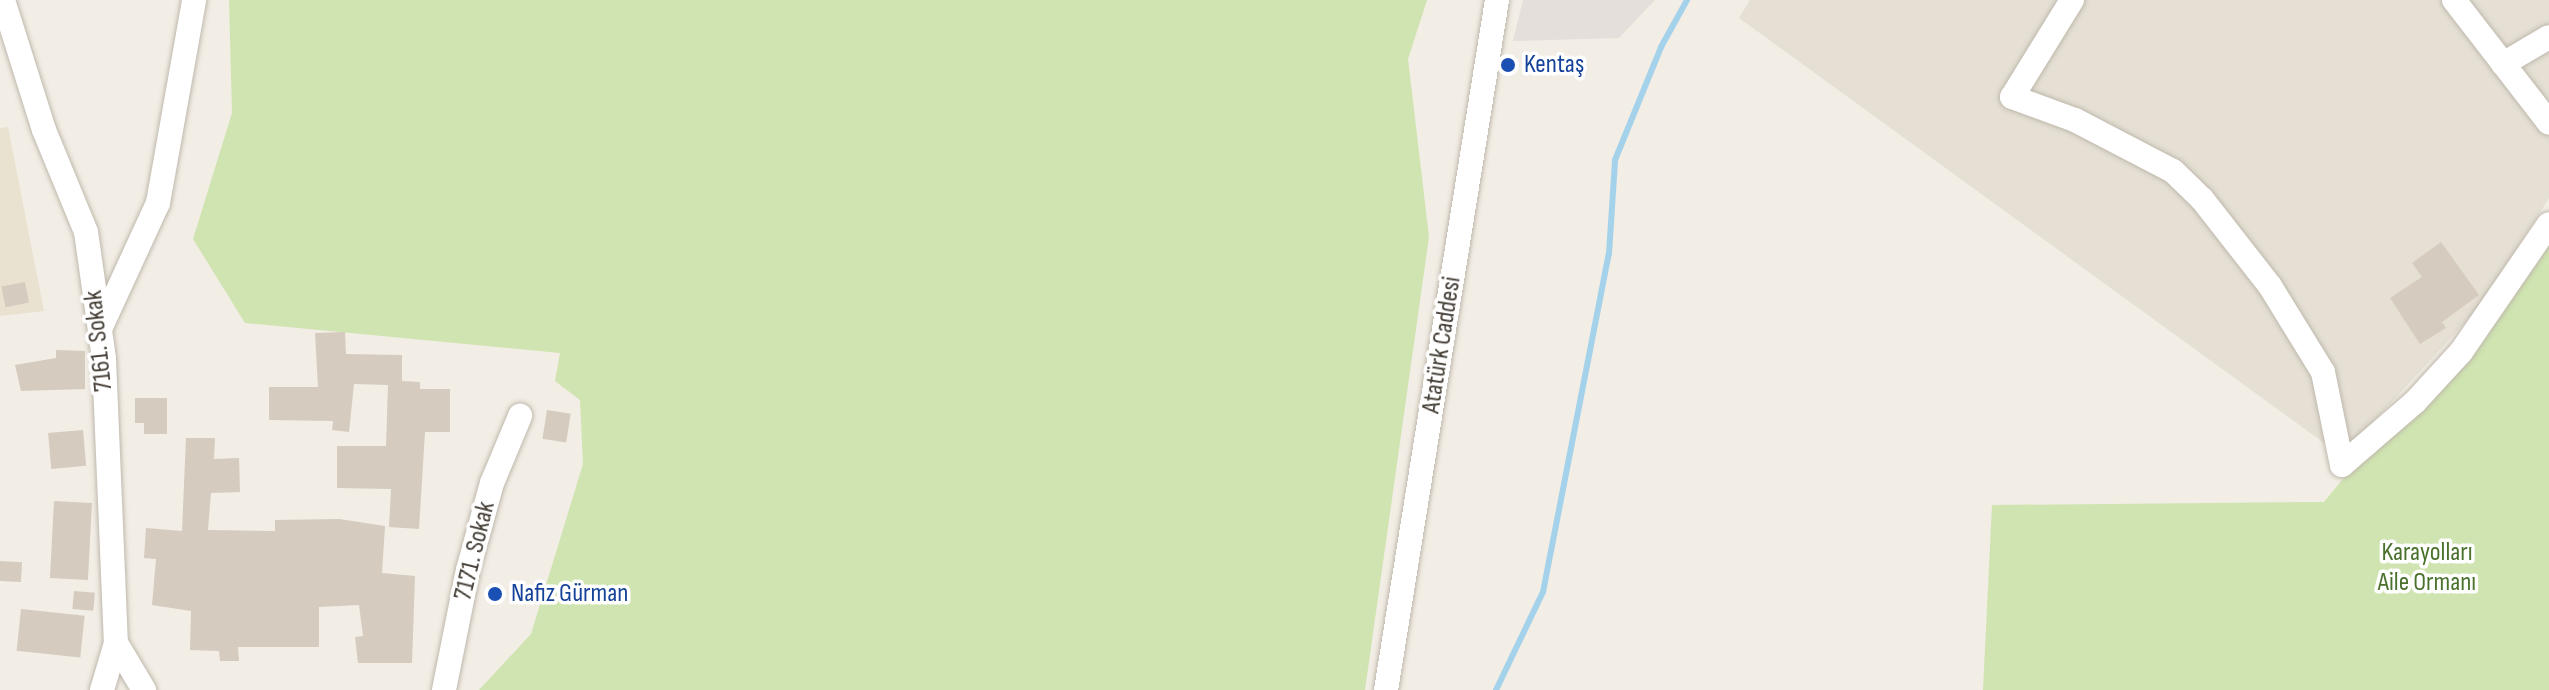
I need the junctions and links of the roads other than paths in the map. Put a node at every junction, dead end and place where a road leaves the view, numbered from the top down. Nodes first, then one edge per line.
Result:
1 (3, 0) edge
2 (194, 0) edge
3 (1497, 0) edge
4 (2072, 0) edge
5 (2454, 0) edge
6 (2549, 37) edge
7 (2503, 64) junction
8 (2549, 123) edge
9 (2549, 224) edge
10 (100, 329) junction
11 (520, 416) dead end
12 (116, 643) junction
13 (102, 690) edge
14 (144, 690) edge
15 (444, 690) edge
16 (1386, 690) edge

1 - 10 street, 7161. Sokak
2 - 10 street
3 - 16 street, Atatürk Caddesi
4 - 9 street
5 - 7 street
6 - 7 street
7 - 8 street
10 - 12 street, 7161. Sokak
11 - 15 street, 7171. Sokak
12 - 13 street
12 - 14 street, 7161. Sokak

